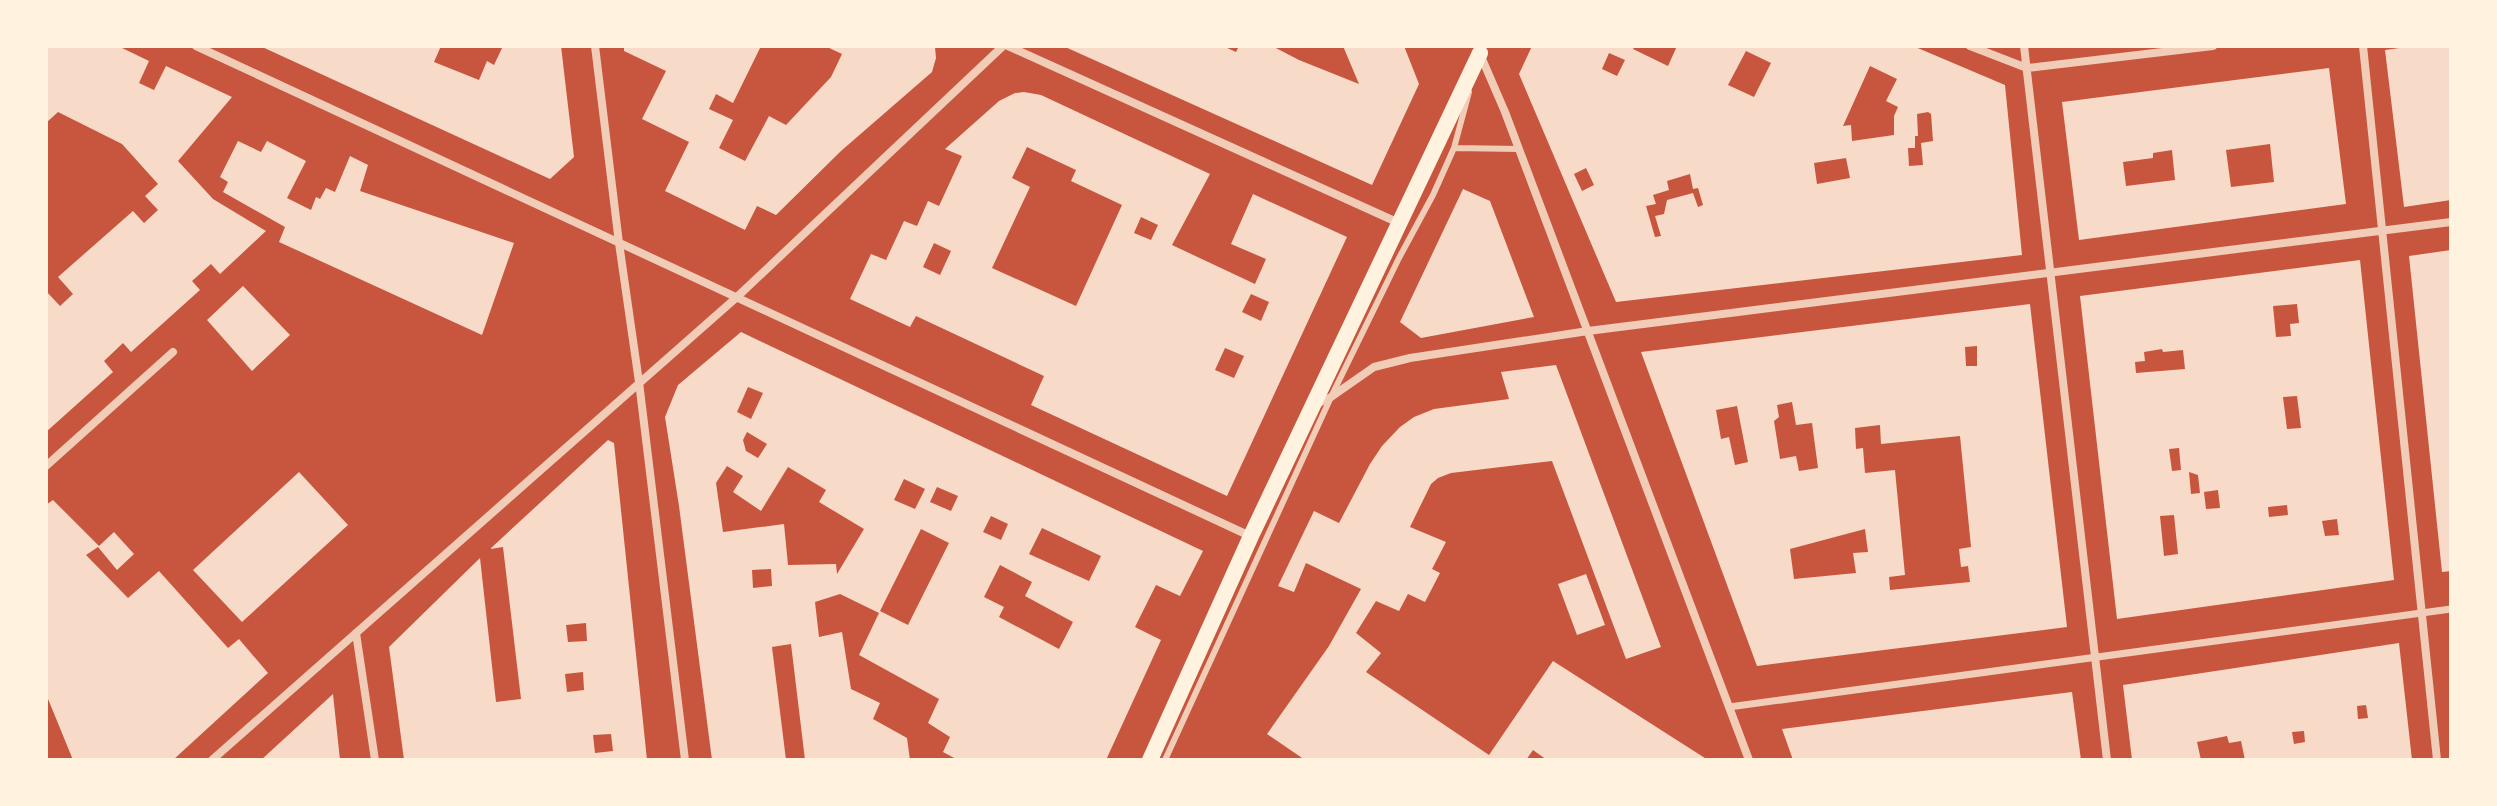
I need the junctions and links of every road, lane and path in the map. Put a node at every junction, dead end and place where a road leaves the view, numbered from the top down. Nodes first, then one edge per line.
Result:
1 (196, 46) edge
2 (595, 46) edge
3 (1005, 46) edge
4 (1970, 46) edge
5 (2024, 46) edge
6 (2213, 46) edge
7 (2363, 46) edge
8 (1477, 48) edge
9 (2027, 68) junction
10 (1454, 148) junction
11 (1519, 149) junction
12 (2451, 222) edge
13 (1400, 223) junction
14 (2383, 232) junction
15 (619, 243) junction
16 (2051, 273) junction
17 (737, 297) junction
18 (1588, 331) junction
19 (173, 352) dead end
20 (639, 382) junction
21 (1331, 397) junction
22 (1313, 406) junction
23 (46, 466) edge
24 (1251, 536) junction
25 (2451, 609) edge
26 (2420, 613) junction
27 (356, 633) junction
28 (2095, 657) junction
29 (1729, 707) junction
30 (212, 760) edge
31 (375, 760) edge
32 (685, 760) edge
33 (1150, 760) edge
34 (1165, 760) edge
35 (1749, 760) edge
36 (2107, 760) edge
37 (2437, 760) edge

1 - 15 street
2 - 15 street
3 - 13 street
3 - 17 street
4 - 9 street
5 - 9 street
6 - 9 street
7 - 14 street
8 - 10 lane
8 - 11 street
8 - 13 main road
9 - 16 street
10 - 11 lane
10 - 21 lane
11 - 18 street
12 - 14 street
13 - 22 main road
14 - 16 street
14 - 26 street
15 - 17 street
15 - 20 street
16 - 18 street
16 - 28 street
17 - 20 street
17 - 24 street
18 - 21 street
18 - 29 street
19 - 23 street
20 - 27 street
20 - 32 street
21 - 22 street
21 - 34 lane
22 - 24 main road
24 - 33 main road
25 - 26 street
26 - 28 street
26 - 37 street
27 - 30 street
27 - 31 street
28 - 29 street
28 - 36 street
29 - 35 street

